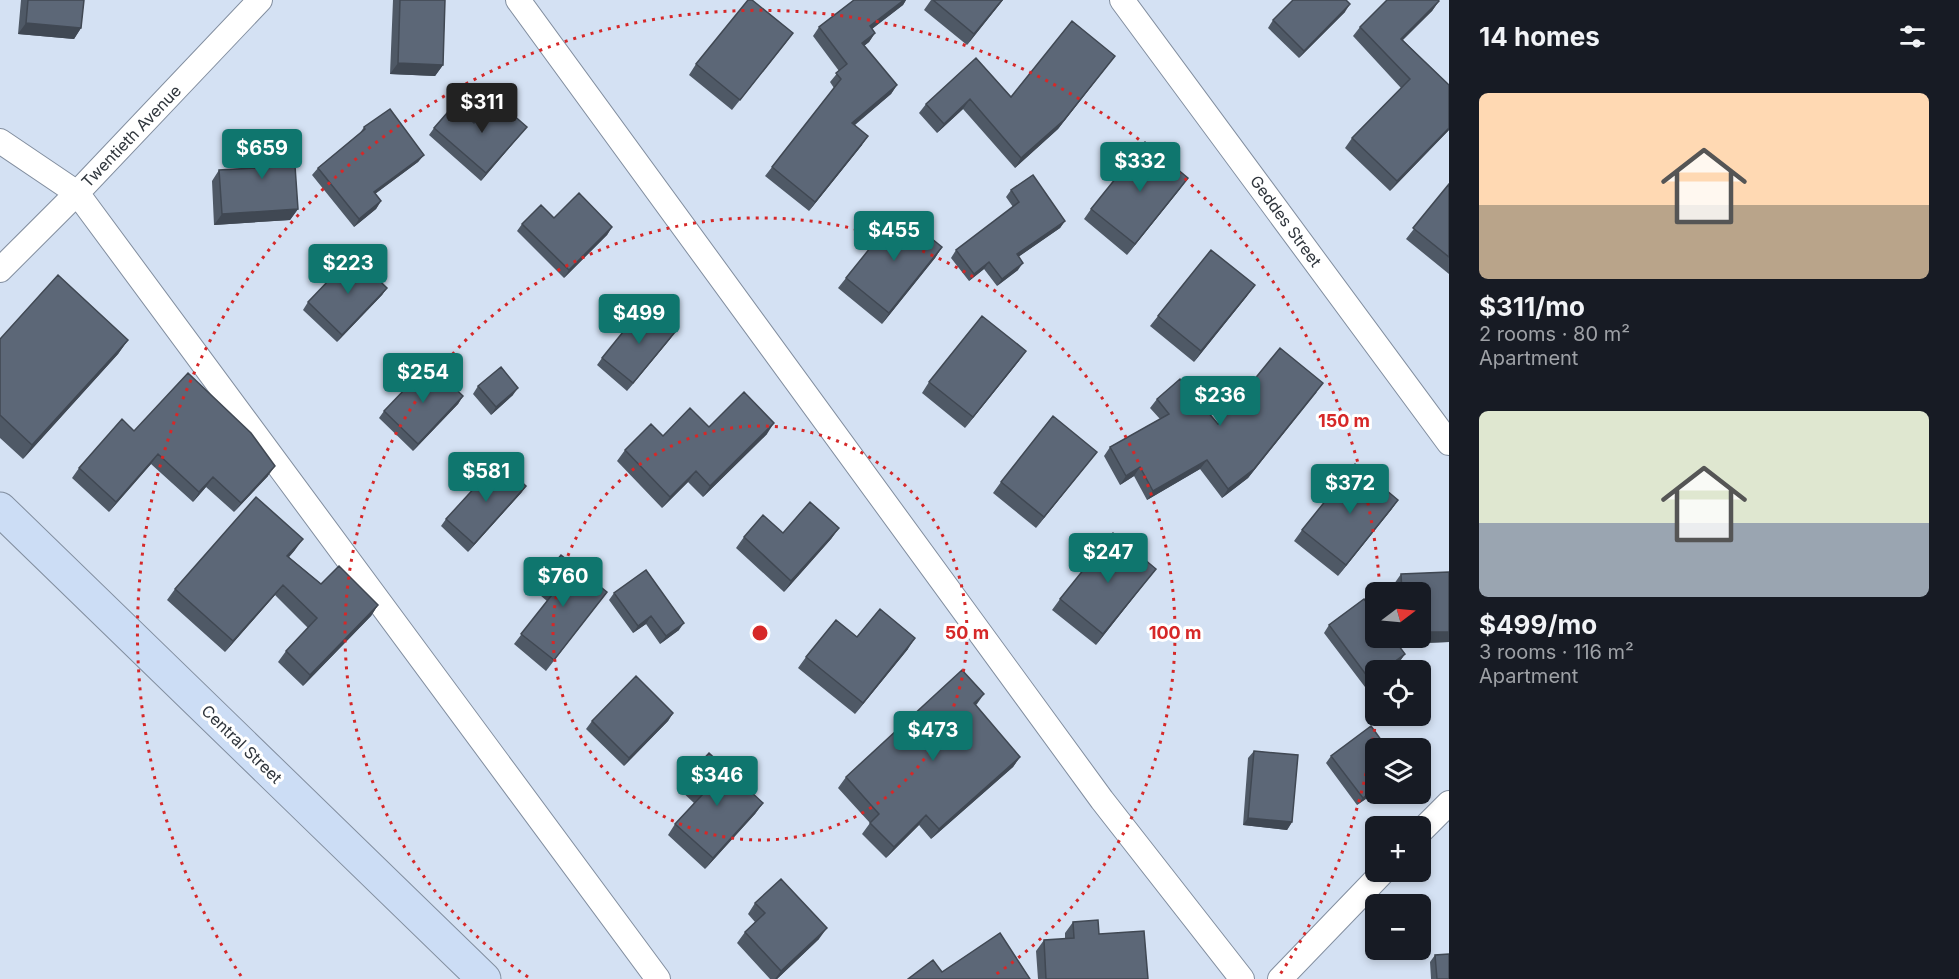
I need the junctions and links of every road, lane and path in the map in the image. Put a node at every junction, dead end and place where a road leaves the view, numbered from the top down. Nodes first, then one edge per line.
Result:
1 (260, 0) edge
2 (518, 0) edge
3 (1122, 0) edge
4 (0, 141) edge
5 (77, 193) junction
6 (0, 270) edge
7 (1449, 443) edge
8 (0, 509) edge
9 (1449, 803) edge
10 (1431, 821) edge
11 (1373, 882) edge
12 (484, 979) edge
13 (658, 979) edge
14 (1242, 979) edge
15 (1280, 979) edge

1 - 5 street, Twentieth Avenue
2 - 14 street
3 - 7 street, Geddes Street
4 - 5 street
5 - 6 street, Twentieth Avenue
5 - 13 street
8 - 12 main road, Central Street
9 - 10 street
11 - 15 street

